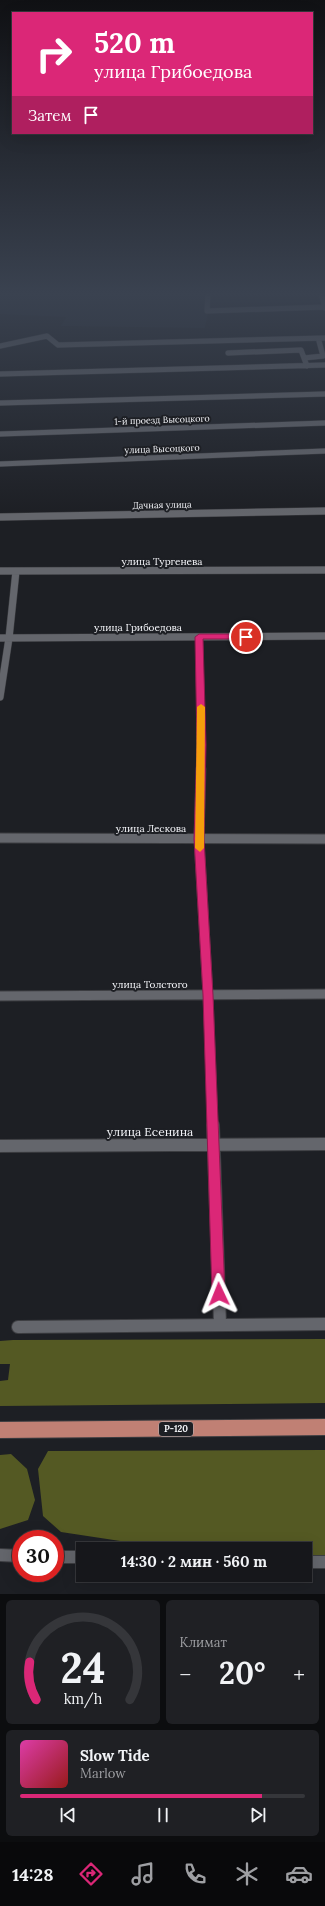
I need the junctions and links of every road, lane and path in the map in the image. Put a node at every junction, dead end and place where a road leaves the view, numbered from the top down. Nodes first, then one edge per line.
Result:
1 (292, 366) edge
2 (0, 374) edge
3 (325, 394) edge
4 (0, 403) edge
5 (325, 423) edge
6 (0, 434) edge
7 (325, 451) edge
8 (0, 464) edge
9 (325, 511) edge
10 (0, 517) edge
11 (325, 570) edge
12 (0, 571) edge
13 (16, 571) junction
14 (325, 636) edge
15 (199, 637) junction
16 (0, 638) edge
17 (9, 638) junction
18 (0, 697) edge
19 (0, 838) edge
20 (199, 839) junction
21 (325, 839) edge
22 (325, 994) edge
23 (208, 995) junction
24 (0, 996) edge
25 (325, 1144) edge
26 (213, 1145) junction
27 (0, 1146) edge
28 (220, 1324) junction
29 (325, 1324) edge
30 (18, 1327) dead end
31 (325, 1427) edge
32 (0, 1430) edge
33 (0, 1556) edge
34 (12, 1556) edge
35 (64, 1557) edge
36 (76, 1557) edge
37 (312, 1562) edge
38 (325, 1562) edge

1 - 2 street
3 - 4 street
5 - 6 street, 1-й проезд Высоцкого
7 - 8 street, улица Высоцкого
9 - 10 street, Дачная улица
11 - 13 street, улица Тургенева
12 - 13 street, улица Тургенева
13 - 17 street
14 - 15 street, улица Грибоедова
15 - 17 street, улица Грибоедова
15 - 20 street
16 - 17 street, улица Грибоедова
17 - 18 street
19 - 20 street, улица Лескова
20 - 21 street, улица Лескова
20 - 23 street
22 - 23 street, улица Толстого
23 - 24 street, улица Толстого
23 - 26 street
25 - 26 street, улица Есенина
26 - 27 street, улица Есенина
26 - 28 street
28 - 29 street
28 - 30 street
31 - 32 main road, Р-120
33 - 34 street
35 - 36 street
37 - 38 street

